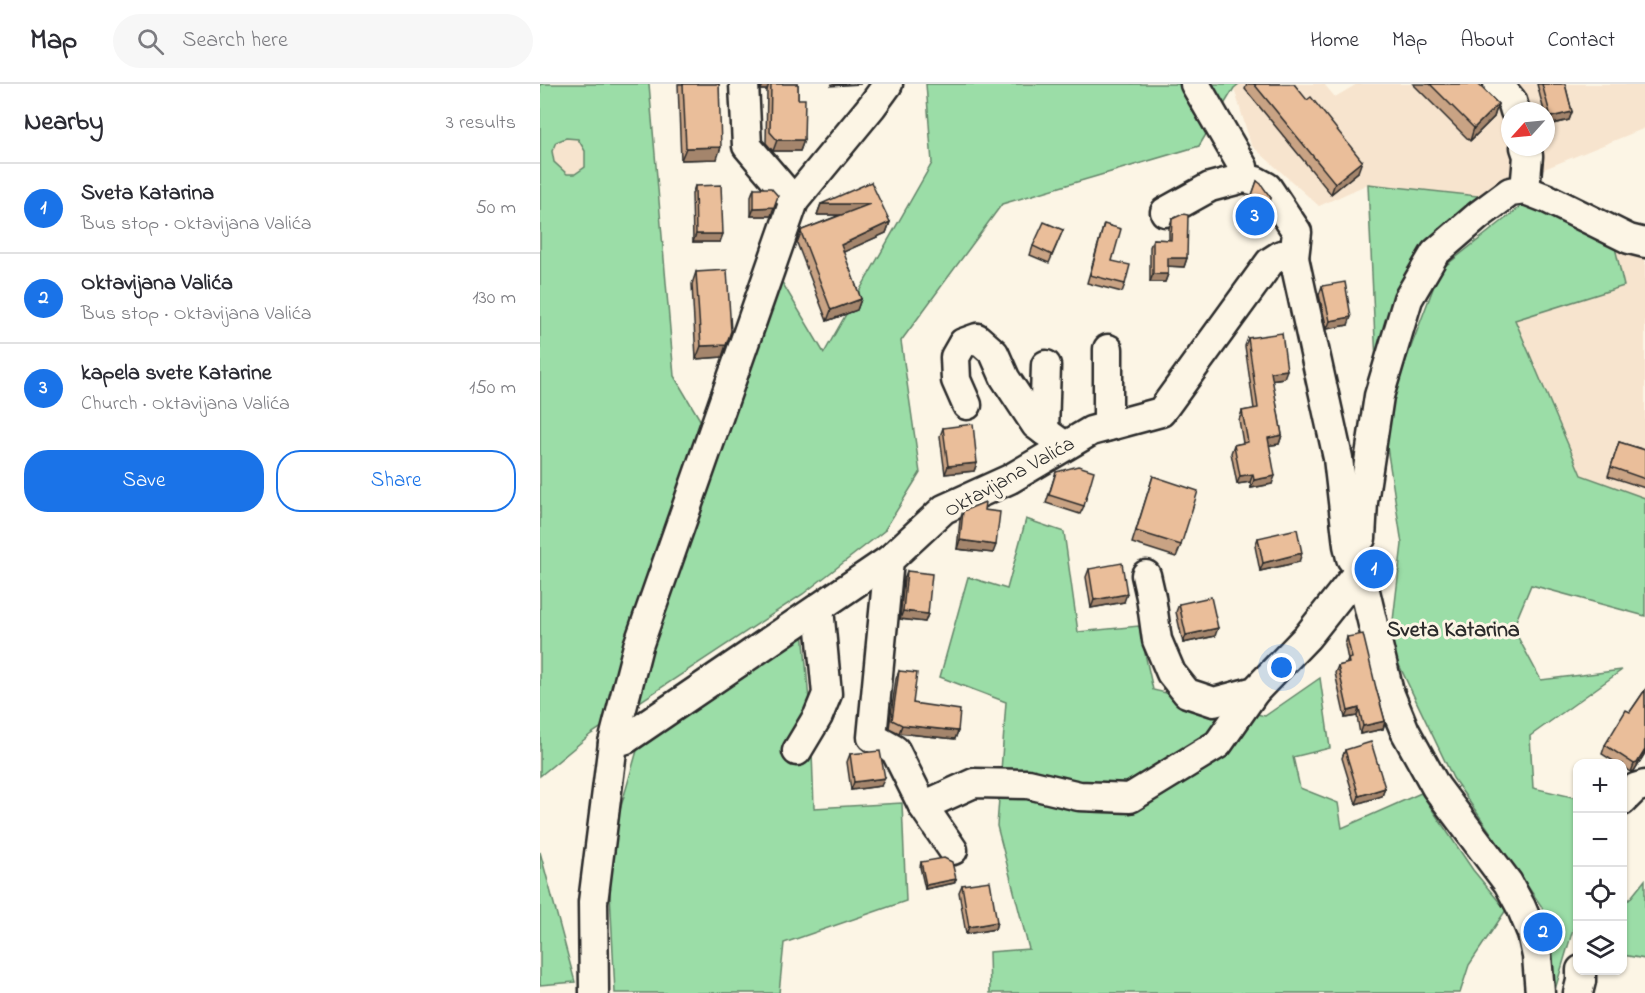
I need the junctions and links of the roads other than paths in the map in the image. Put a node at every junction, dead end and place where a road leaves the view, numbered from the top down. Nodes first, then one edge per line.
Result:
1 (744, 84) edge
2 (888, 84) edge
3 (1195, 84) edge
4 (1498, 84) edge
5 (1512, 102) edge
6 (1528, 156) edge
7 (1244, 177) junction
8 (1525, 190) junction
9 (794, 201) junction
10 (1165, 212) dead end
11 (1645, 243) edge
12 (1294, 258) junction
13 (1108, 349) dead end
14 (1046, 365) dead end
15 (967, 405) dead end
16 (1108, 426) junction
17 (1054, 438) junction
18 (889, 560) junction
19 (1360, 570) junction
20 (1146, 575) dead end
21 (819, 608) junction
22 (1255, 691) junction
23 (613, 743) junction
24 (797, 751) dead end
25 (1645, 785) edge
26 (1627, 797) edge
27 (923, 806) junction
28 (953, 850) dead end
29 (1581, 975) edge
30 (594, 993) edge
31 (1540, 993) edge
32 (1578, 993) edge

1 - 9 street
2 - 9 street
3 - 7 street
4 - 5 street
6 - 8 street
7 - 10 street
7 - 12 street
8 - 11 street
8 - 19 street
9 - 23 street
12 - 16 street, Oktavijana Valića
12 - 19 street
13 - 16 street
14 - 17 street
15 - 17 street
16 - 17 street, Oktavijana Valića
17 - 18 street, Oktavijana Valića
18 - 21 street, Oktavijana Valića
18 - 27 street
19 - 22 street
19 - 31 street
20 - 22 street
21 - 23 street, Oktavijana Valića
21 - 24 street
22 - 27 street
23 - 30 street
25 - 26 street
27 - 28 street
29 - 32 street

